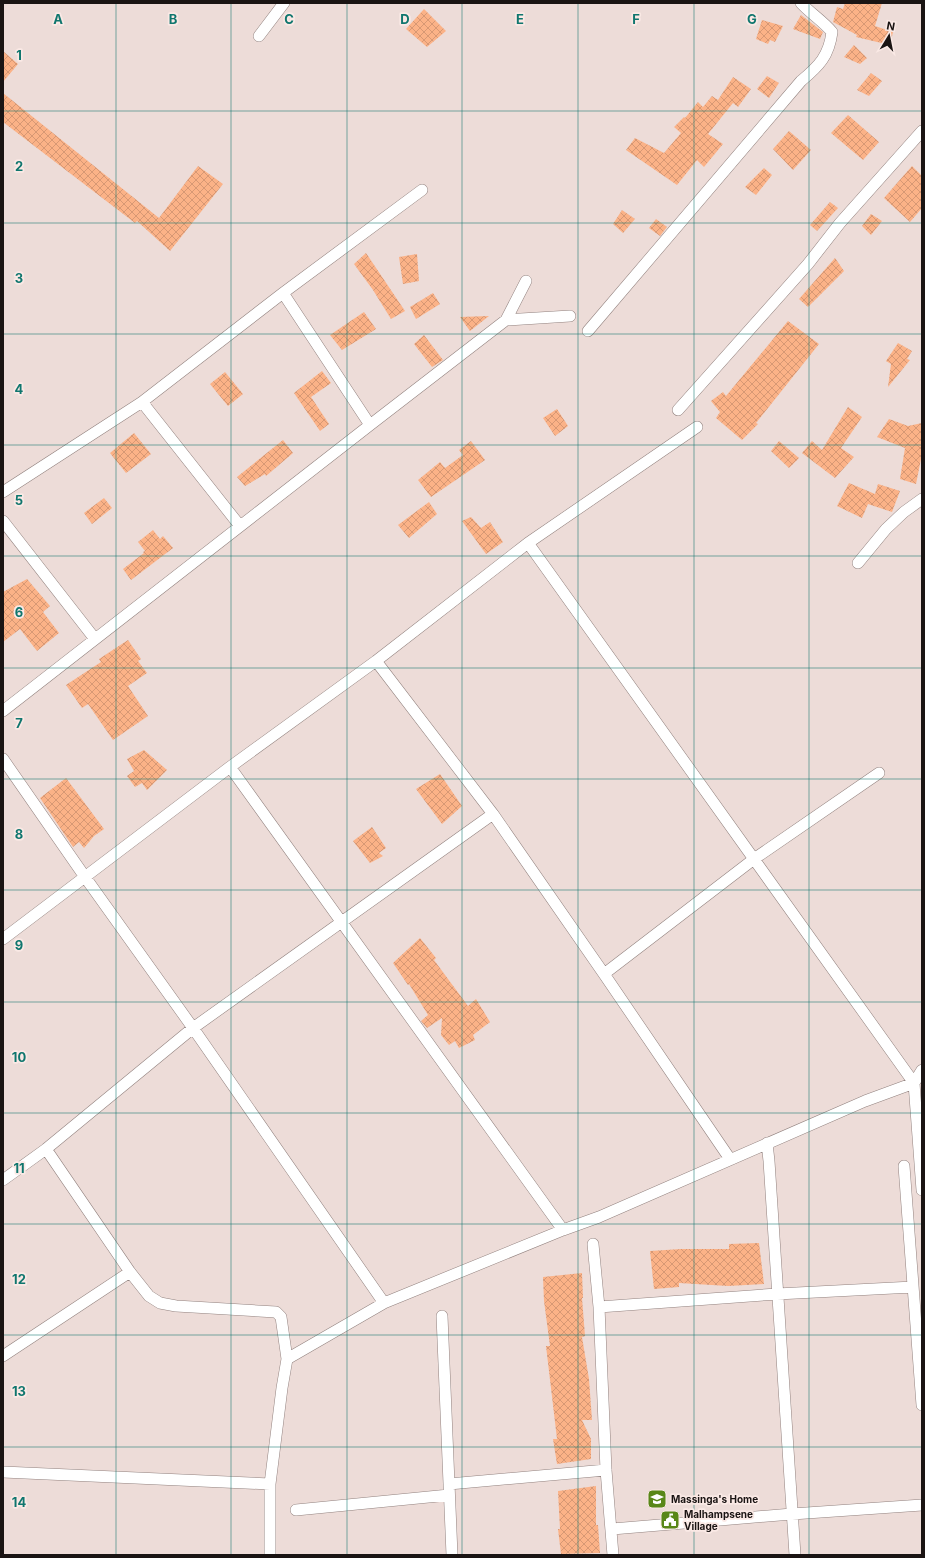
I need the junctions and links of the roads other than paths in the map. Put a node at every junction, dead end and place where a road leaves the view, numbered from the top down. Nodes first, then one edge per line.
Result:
1 (284, 3) edge
2 (801, 3) edge
3 (258, 36) dead end
4 (922, 131) edge
5 (422, 190) dead end
6 (526, 281) dead end
7 (283, 293) junction
8 (570, 316) dead end
9 (506, 320) junction
10 (588, 331) dead end
11 (142, 402) junction
12 (678, 410) dead end
13 (370, 425) junction
14 (697, 427) dead end
15 (3, 492) edge
16 (922, 500) edge
17 (3, 522) edge
18 (240, 526) junction
19 (528, 543) junction
20 (858, 563) dead end
21 (95, 639) junction
22 (376, 661) junction
23 (3, 711) edge
24 (3, 759) edge
25 (230, 767) junction
26 (879, 773) dead end
27 (493, 814) junction
28 (754, 859) junction
29 (85, 877) junction
30 (342, 920) junction
31 (3, 938) edge
32 (604, 974) junction
33 (193, 1028) junction
34 (922, 1070) edge
35 (914, 1083) junction
36 (767, 1143) junction
37 (46, 1149) junction
38 (730, 1159) junction
39 (904, 1166) dead end
40 (3, 1180) edge
41 (922, 1190) edge
42 (563, 1230) junction
43 (593, 1244) dead end
44 (130, 1272) junction
45 (912, 1287) junction
46 (777, 1294) junction
47 (384, 1303) junction
48 (599, 1307) junction
49 (442, 1316) dead end
50 (3, 1356) edge
51 (287, 1359) junction
52 (922, 1405) edge
53 (606, 1470) junction
54 (3, 1472) edge
55 (270, 1484) junction
56 (449, 1490) junction
57 (922, 1505) edge
58 (296, 1510) dead end
59 (792, 1514) junction
60 (612, 1529) junction
61 (270, 1555) edge
62 (452, 1555) edge
63 (613, 1555) edge
64 (794, 1555) edge

1 - 3 street
2 - 10 street
4 - 12 street
5 - 7 street
6 - 9 street
7 - 11 street
7 - 13 street
8 - 9 street
9 - 13 street
11 - 15 street
11 - 18 street
13 - 18 street
14 - 19 street
16 - 20 street
17 - 21 street
18 - 21 street
19 - 22 street
19 - 28 street
21 - 23 street
22 - 25 street
22 - 27 street
24 - 29 street
25 - 29 street
25 - 30 street
26 - 28 street
27 - 30 street
27 - 32 street
28 - 32 street
28 - 35 street
29 - 31 street
29 - 33 street
30 - 33 street
30 - 42 street
32 - 38 street
33 - 37 street
33 - 47 street
34 - 35 street
35 - 36 street
35 - 41 street
36 - 38 street
36 - 46 street
37 - 40 street
37 - 44 street
38 - 42 street
39 - 45 street
42 - 47 street
43 - 48 street
44 - 50 street
44 - 51 street
45 - 46 street
45 - 52 street
46 - 48 street
46 - 59 street
47 - 51 street
48 - 53 street
49 - 56 street
51 - 55 street
53 - 56 street
53 - 60 street
54 - 55 street
55 - 61 street
56 - 58 street
56 - 62 street
57 - 59 street
59 - 60 street
59 - 64 street
60 - 63 street

